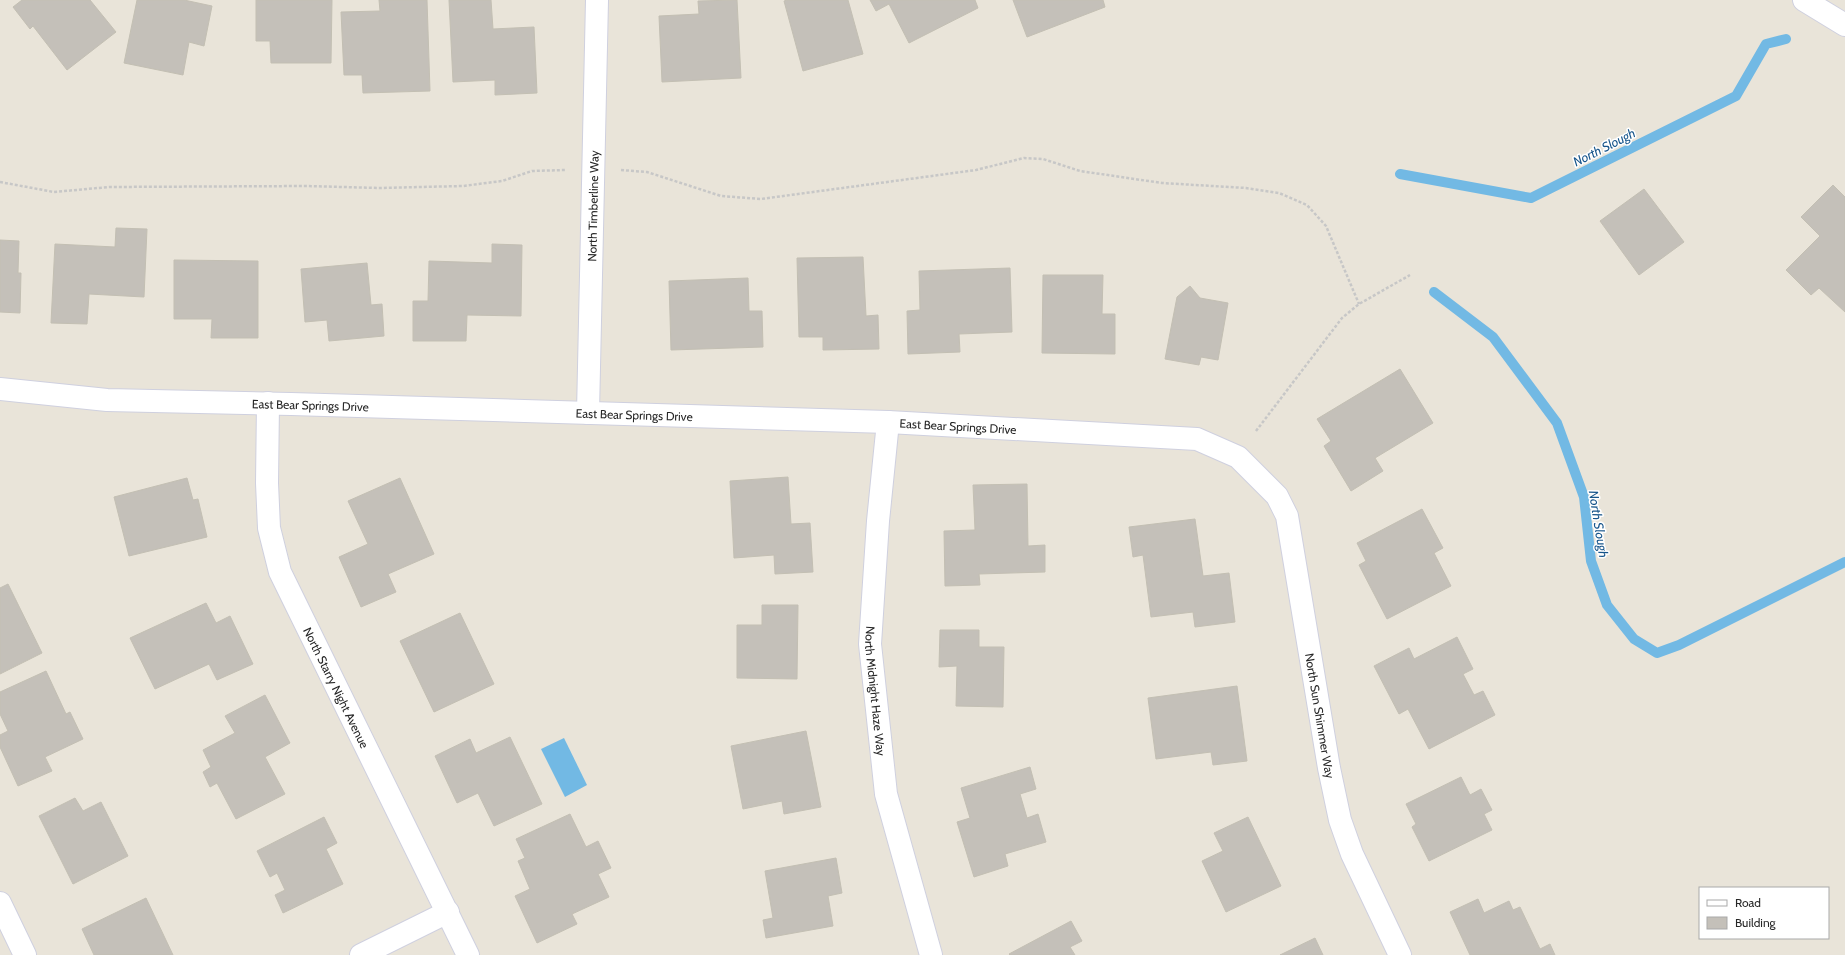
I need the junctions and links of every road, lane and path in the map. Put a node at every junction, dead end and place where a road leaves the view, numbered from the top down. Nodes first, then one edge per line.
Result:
1 (597, 0) edge
2 (1804, 0) edge
3 (1845, 25) edge
4 (572, 169) dead end
5 (623, 170) dead end
6 (0, 182) edge
7 (1410, 275) dead end
8 (1359, 304) junction
9 (0, 389) edge
10 (268, 403) junction
11 (588, 413) junction
12 (888, 422) junction
13 (1256, 431) dead end
14 (1256, 475) joint
15 (0, 904) edge
16 (448, 912) junction
17 (25, 955) edge
18 (361, 955) edge
19 (468, 955) edge
20 (931, 955) edge
21 (1400, 955) edge

1 - 11 street, North Timberline Way
2 - 3 street
4 - 6 path
5 - 8 path
7 - 8 path
8 - 13 path
9 - 10 street, East Bear Springs Drive
10 - 11 street, East Bear Springs Drive
10 - 16 street, North Starry Night Avenue
11 - 12 street, East Bear Springs Drive
12 - 14 street, East Bear Springs Drive
12 - 20 street, North Midnight Haze Way
14 - 21 street, North Sun Shimmer Way
15 - 17 street
16 - 18 street
16 - 19 street, North Starry Night Avenue

